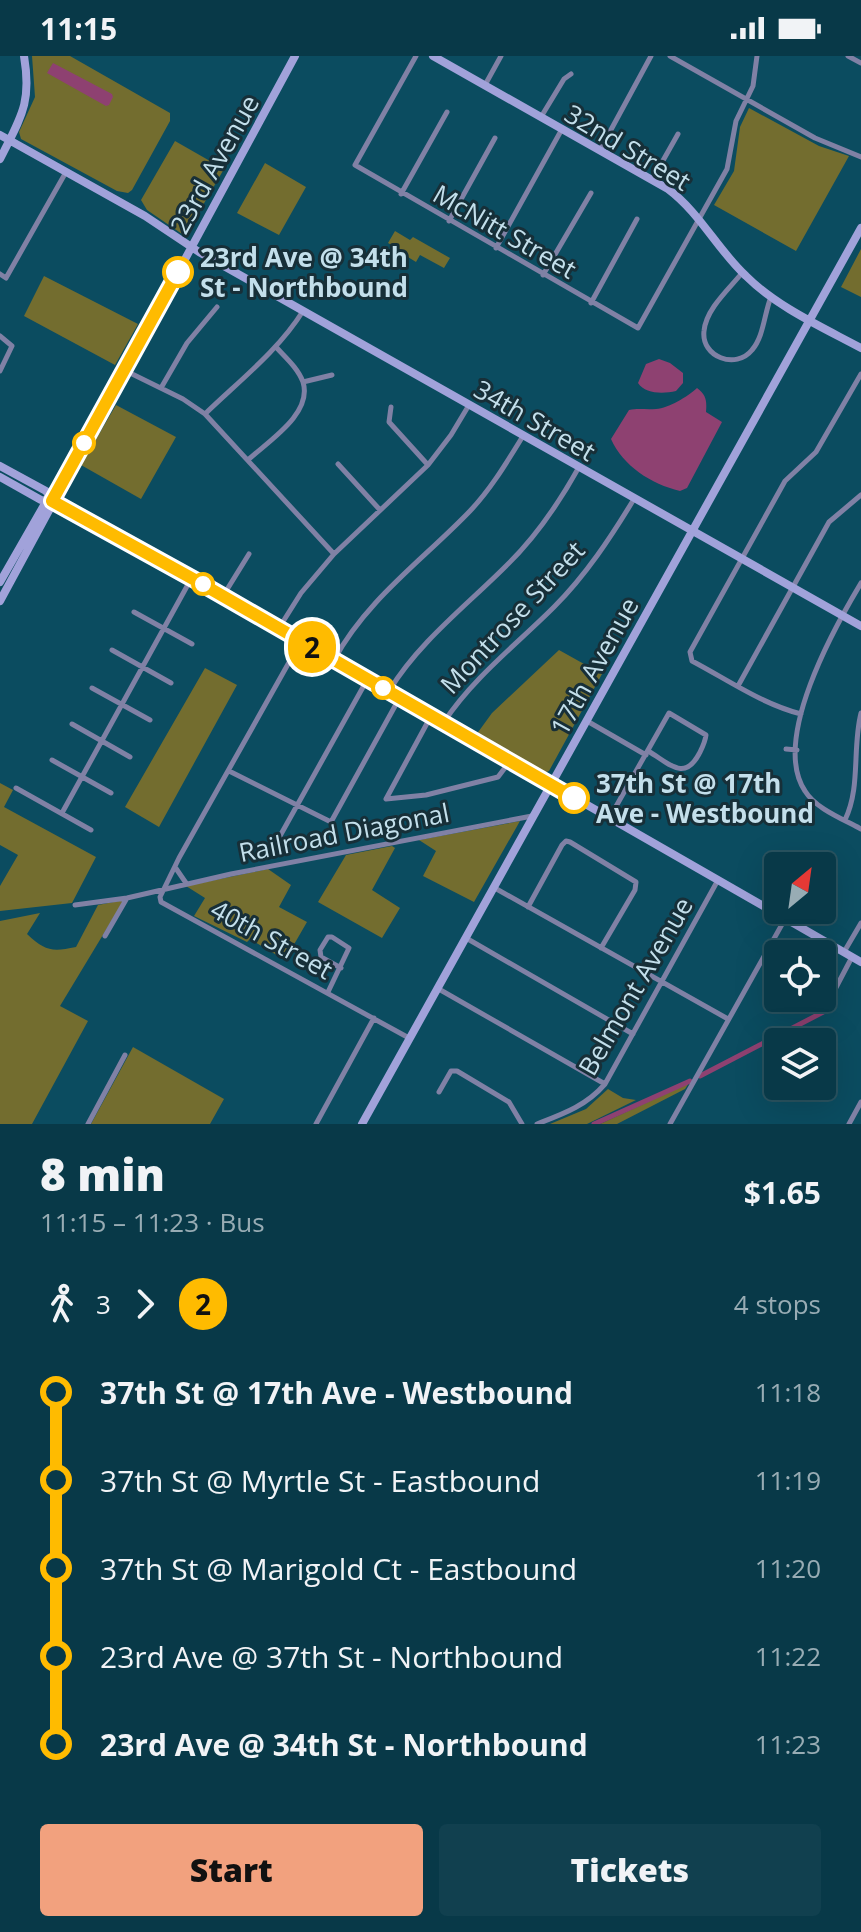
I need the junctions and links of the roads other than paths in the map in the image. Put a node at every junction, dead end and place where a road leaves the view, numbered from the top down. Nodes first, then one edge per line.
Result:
1 (24, 56) edge
2 (295, 56) edge
3 (416, 56) edge
4 (433, 56) edge
5 (501, 56) edge
6 (651, 56) edge
7 (670, 56) edge
8 (757, 56) edge
9 (848, 56) edge
10 (861, 63) edge
11 (571, 74) dead end
12 (485, 85) junction
13 (747, 100) junction
14 (447, 112) dead end
15 (541, 117) junction
16 (562, 129) junction
17 (678, 134) dead end
18 (0, 135) edge
19 (495, 138) dead end
20 (9, 140) junction
21 (600, 150) junction
22 (861, 157) edge
23 (0, 159) edge
24 (66, 172) junction
25 (652, 180) junction
26 (591, 193) dead end
27 (401, 194) junction
28 (700, 218) junction
29 (637, 219) dead end
30 (449, 221) junction
31 (861, 228) edge
32 (191, 247) junction
33 (496, 248) junction
34 (742, 273) junction
35 (0, 274) edge
36 (543, 275) junction
37 (771, 297) junction
38 (591, 303) junction
39 (217, 307) dead end
40 (303, 311) junction
41 (811, 320) junction
42 (0, 336) edge
43 (276, 347) junction
44 (861, 348) edge
45 (124, 370) junction
46 (0, 371) edge
47 (861, 374) edge
48 (332, 375) dead end
49 (303, 382) junction
50 (161, 388) junction
51 (469, 405) junction
52 (391, 407) dead end
53 (205, 414) junction
54 (523, 436) junction
55 (248, 460) junction
56 (338, 464) dead end
57 (428, 465) junction
58 (0, 466) edge
59 (579, 467) junction
60 (0, 477) edge
61 (861, 495) edge
62 (634, 499) junction
63 (52, 501) junction
64 (380, 510) junction
65 (692, 531) junction
66 (249, 554) dead end
67 (334, 554) junction
68 (743, 559) junction
69 (191, 578) junction
70 (0, 582) edge
71 (861, 583) edge
72 (793, 587) junction
73 (223, 596) junction
74 (0, 601) edge
75 (134, 612) dead end
76 (842, 615) junction
77 (861, 626) edge
78 (163, 628) junction
79 (279, 628) junction
80 (301, 641) junction
81 (192, 644) dead end
82 (112, 650) dead end
83 (334, 660) junction
84 (142, 667) junction
85 (367, 679) junction
86 (171, 683) dead end
87 (738, 686) junction
88 (92, 688) dead end
89 (389, 691) junction
90 (400, 697) junction
91 (121, 704) junction
92 (861, 713) edge
93 (801, 714) junction
94 (432, 715) junction
95 (150, 720) dead end
96 (586, 720) junction
97 (444, 722) junction
98 (72, 724) dead end
99 (101, 740) junction
100 (786, 749) dead end
101 (797, 750) junction
102 (647, 753) junction
103 (130, 757) dead end
104 (52, 760) dead end
105 (510, 761) junction
106 (229, 771) junction
107 (82, 776) junction
108 (550, 785) junction
109 (16, 788) dead end
110 (111, 793) dead end
111 (296, 806) junction
112 (62, 813) junction
113 (532, 816) junction
114 (610, 818) junction
115 (845, 820) junction
116 (861, 829) edge
117 (91, 830) dead end
118 (280, 836) dead end
119 (175, 866) junction
120 (718, 880) junction
121 (186, 883) junction
122 (493, 887) junction
123 (164, 889) junction
124 (127, 898) junction
125 (75, 905) dead end
126 (528, 907) junction
127 (764, 907) edge
128 (861, 923) edge
129 (782, 924) edge
130 (794, 924) edge
131 (105, 936) dead end
132 (465, 937) junction
133 (601, 948) junction
134 (848, 954) junction
135 (861, 962) edge
136 (341, 968) junction
137 (661, 982) junction
138 (836, 984) edge
139 (437, 988) junction
140 (328, 992) junction
141 (374, 1018) junction
142 (728, 1019) junction
143 (633, 1034) junction
144 (409, 1038) junction
145 (125, 1055) dead end
146 (605, 1084) junction
147 (439, 1092) dead end
148 (861, 1102) edge
149 (88, 1124) edge
150 (316, 1124) edge
151 (362, 1124) edge
152 (522, 1124) edge
153 (537, 1124) edge
154 (670, 1124) edge
155 (849, 1124) edge

1 - 20 main road
2 - 32 main road, 23rd Avenue
3 - 27 street, McNitt Street
4 - 12 main road, 32nd Street
5 - 12 street
6 - 21 street
7 - 13 street
8 - 13 street
9 - 10 street
11 - 15 street
12 - 15 main road, 32nd Street
13 - 22 street
13 - 28 street
14 - 27 street
15 - 16 main road, 32nd Street
16 - 21 main road, 32nd Street
16 - 33 street
17 - 25 street
18 - 20 main road, 34th Street
19 - 30 street
20 - 23 main road
20 - 24 main road, 34th Street
21 - 25 main road, 32nd Street
24 - 32 main road, 34th Street
24 - 35 street
25 - 28 main road, 32nd Street
26 - 36 street
27 - 30 street, McNitt Street
28 - 34 main road, 32nd Street
28 - 38 street, McNitt Street
29 - 38 street
30 - 33 street, McNitt Street
31 - 41 main road, 17th Avenue
32 - 40 main road, 34th Street
32 - 45 main road, 23rd Avenue
33 - 36 street, McNitt Street
34 - 37 main road, 32nd Street
34 - 37 street
36 - 38 street, McNitt Street
37 - 41 main road, 32nd Street
39 - 50 street
40 - 43 street
40 - 51 main road, 34th Street
41 - 44 main road, 32nd Street
41 - 65 main road, 17th Avenue
42 - 46 street
43 - 49 street
43 - 53 street
45 - 50 street
45 - 63 main road, 23rd Avenue
47 - 68 street
48 - 49 street
49 - 55 street
50 - 53 street
51 - 54 main road, 34th Street
51 - 57 street
52 - 57 street
53 - 55 street
54 - 59 main road, 34th Street
54 - 83 street
55 - 67 street
56 - 64 street
57 - 64 street
58 - 63 main road
59 - 62 main road, 34th Street
59 - 89 street
60 - 63 main road
61 - 72 street
62 - 65 main road, 34th Street
62 - 97 street, Montrose Street
63 - 69 main road
63 - 70 main road, 23rd Avenue
63 - 74 main road, 23rd Avenue
64 - 67 street
65 - 68 main road, 34th Street
65 - 96 main road, 17th Avenue
66 - 73 street
67 - 79 street
68 - 72 main road, 34th Street
68 - 87 street
69 - 73 main road
69 - 78 street
71 - 76 street
72 - 76 main road, 34th Street
72 - 87 street
73 - 79 main road
75 - 78 street
76 - 77 main road, 34th Street
76 - 93 street
78 - 81 street
78 - 84 street
79 - 80 main road
80 - 83 main road
80 - 106 street
82 - 84 street
83 - 85 main road
84 - 86 street
84 - 91 street
85 - 89 main road
85 - 111 street
87 - 93 street
88 - 91 street
89 - 90 main road
90 - 94 main road
90 - 111 street
91 - 95 street
91 - 99 street
92 - 115 street
93 - 101 street
94 - 97 main road
94 - 105 street
96 - 102 street
96 - 108 main road, 17th Avenue
97 - 105 main road
98 - 99 street
99 - 103 street
99 - 107 street
100 - 101 street
101 - 115 street
102 - 102 street
102 - 114 street
104 - 107 street
105 - 108 main road
106 - 111 street
106 - 119 street
107 - 110 street
107 - 112 street
108 - 113 main road, 17th Avenue
108 - 114 main road
109 - 112 street
111 - 118 street
112 - 117 street
113 - 121 street, Railroad Diagonal
113 - 122 main road, 17th Avenue
114 - 120 main road
115 - 116 street
119 - 121 street
119 - 123 street
120 - 127 main road
120 - 137 street, Belmont Avenue
121 - 123 street, Railroad Diagonal
122 - 126 street
122 - 132 main road, 17th Avenue
123 - 124 street
123 - 140 street, 40th Street
124 - 125 street
124 - 131 street
126 - 133 street
126 - 133 street
128 - 134 street
129 - 142 street
130 - 134 main road
132 - 139 main road, 17th Avenue
132 - 143 street
133 - 137 street
134 - 135 main road
134 - 138 street
136 - 136 street
136 - 140 street
137 - 142 street
137 - 143 street, Belmont Avenue
139 - 144 main road, 17th Avenue
139 - 146 street
140 - 141 street, 40th Street
141 - 144 street, 40th Street
141 - 150 street
142 - 154 street
143 - 146 street, Belmont Avenue
144 - 151 main road, 17th Avenue
145 - 149 street
146 - 153 street, Belmont Avenue
147 - 152 street
148 - 155 street

